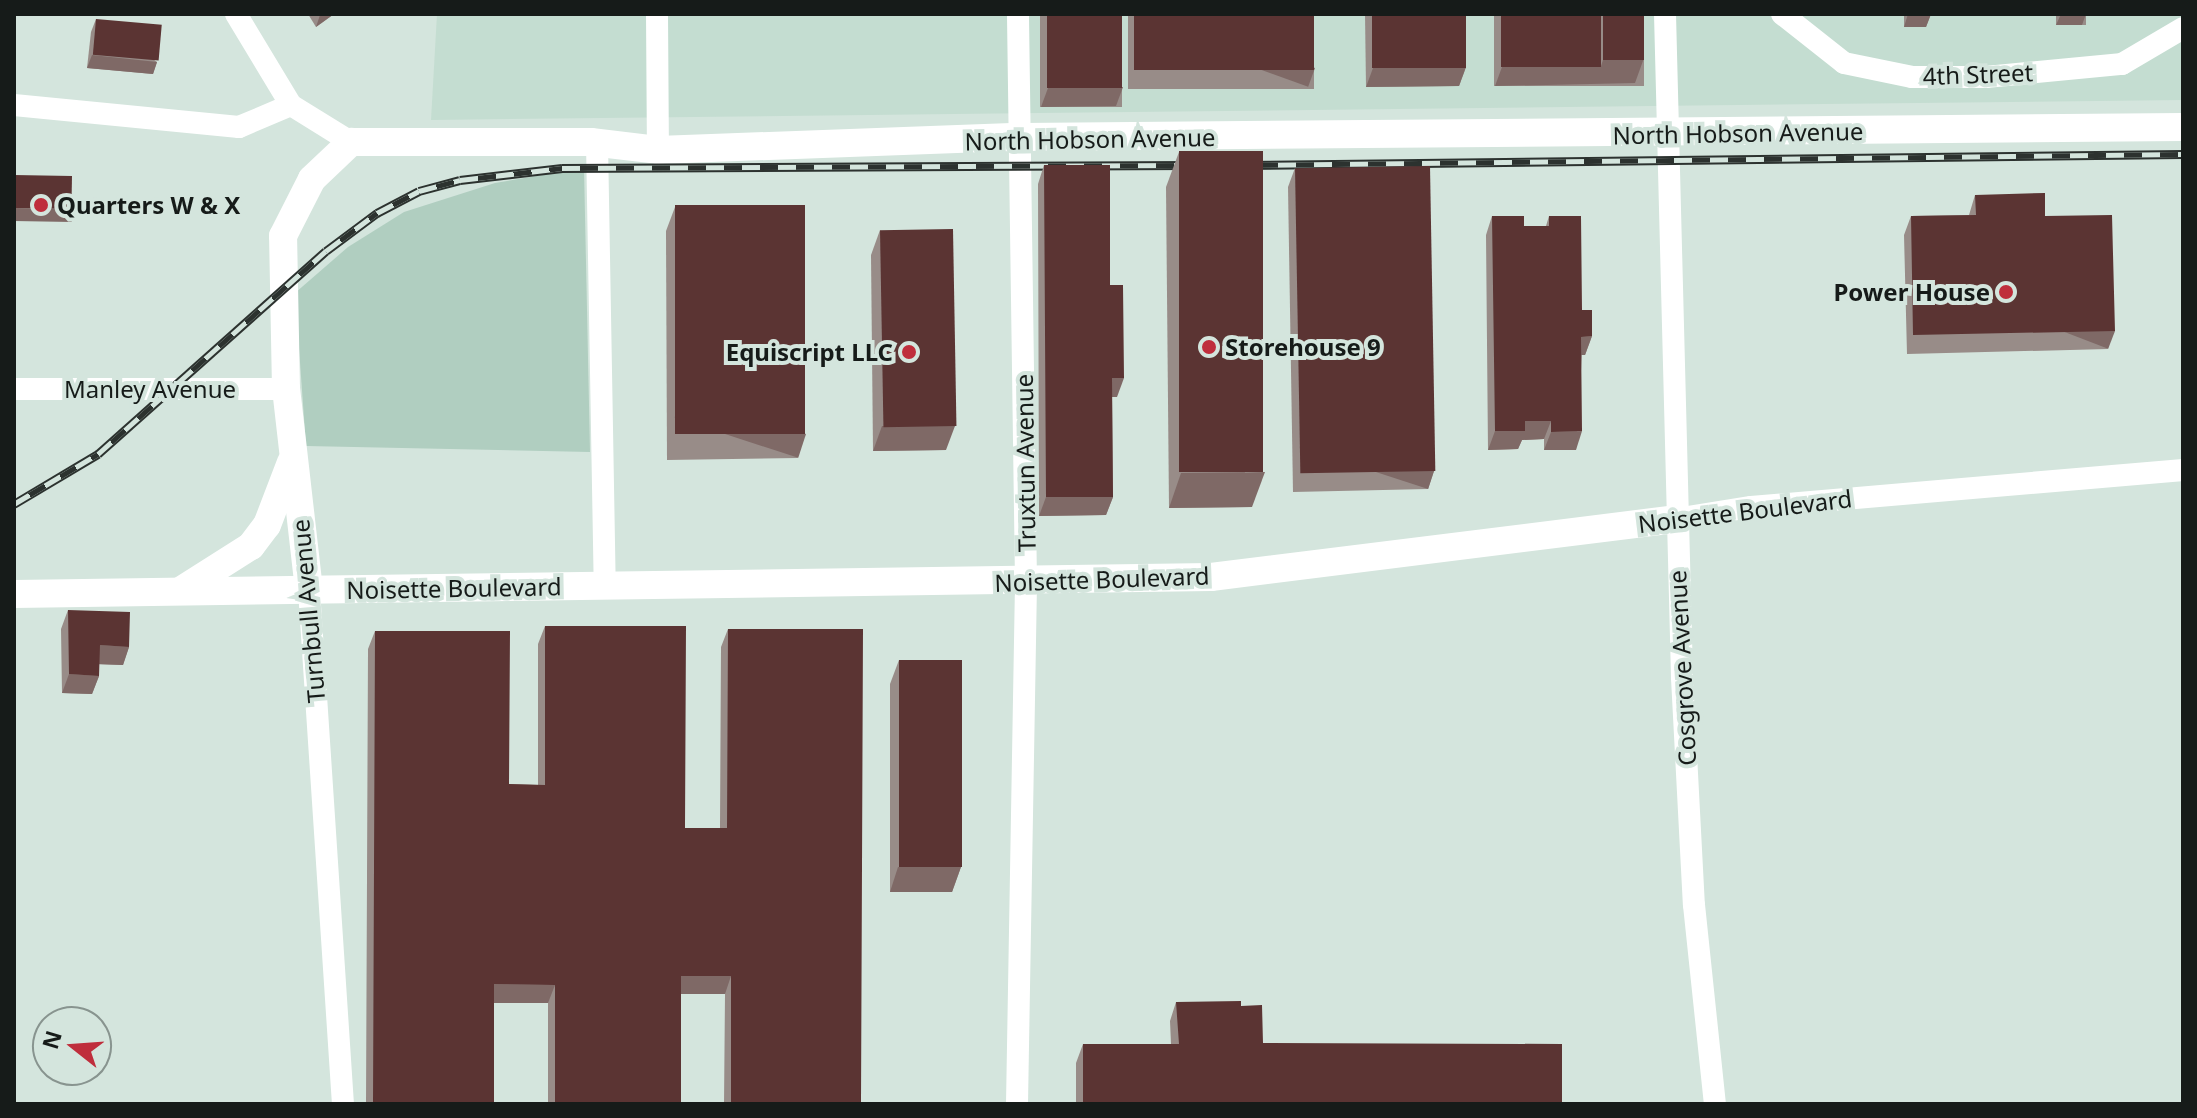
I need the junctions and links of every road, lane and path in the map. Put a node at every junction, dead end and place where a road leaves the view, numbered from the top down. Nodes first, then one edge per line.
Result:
1 (236, 14) edge
2 (657, 14) edge
3 (1018, 14) edge
4 (1665, 14) edge
5 (1782, 14) edge
6 (2183, 28) edge
7 (14, 105) edge
8 (291, 105) junction
9 (2183, 127) edge
10 (1670, 135) junction
11 (1021, 137) junction
12 (351, 142) junction
13 (597, 142) junction
14 (658, 150) junction
15 (14, 389) edge
16 (286, 389) junction
17 (293, 453) junction
18 (2183, 470) edge
19 (1675, 519) junction
20 (1026, 582) junction
21 (605, 586) junction
22 (309, 590) junction
23 (178, 592) junction
24 (14, 594) edge
25 (343, 1104) edge
26 (1017, 1104) edge
27 (1715, 1104) edge

1 - 8 street
2 - 14 street
3 - 11 street, Truxtun Avenue
4 - 10 street, Cosgrove Avenue
5 - 6 street, 4th Street
7 - 8 street
8 - 12 street
9 - 10 street, North Hobson Avenue
10 - 11 street, North Hobson Avenue
10 - 19 street, Cosgrove Avenue
11 - 14 street, North Hobson Avenue
11 - 20 street, Truxtun Avenue
12 - 13 street, North Hobson Avenue
12 - 16 street, Turnbull Avenue
13 - 14 street, North Hobson Avenue
13 - 21 street
15 - 16 street, Manley Avenue
16 - 17 street, Turnbull Avenue
17 - 22 street, Turnbull Avenue
17 - 23 street
18 - 19 street, Noisette Boulevard
19 - 20 street, Noisette Boulevard
19 - 27 street, Cosgrove Avenue
20 - 21 street, Noisette Boulevard
20 - 26 street, Truxtun Avenue
21 - 22 street, Noisette Boulevard
22 - 23 street, Noisette Boulevard
22 - 25 street, Turnbull Avenue
23 - 24 street, Noisette Boulevard

